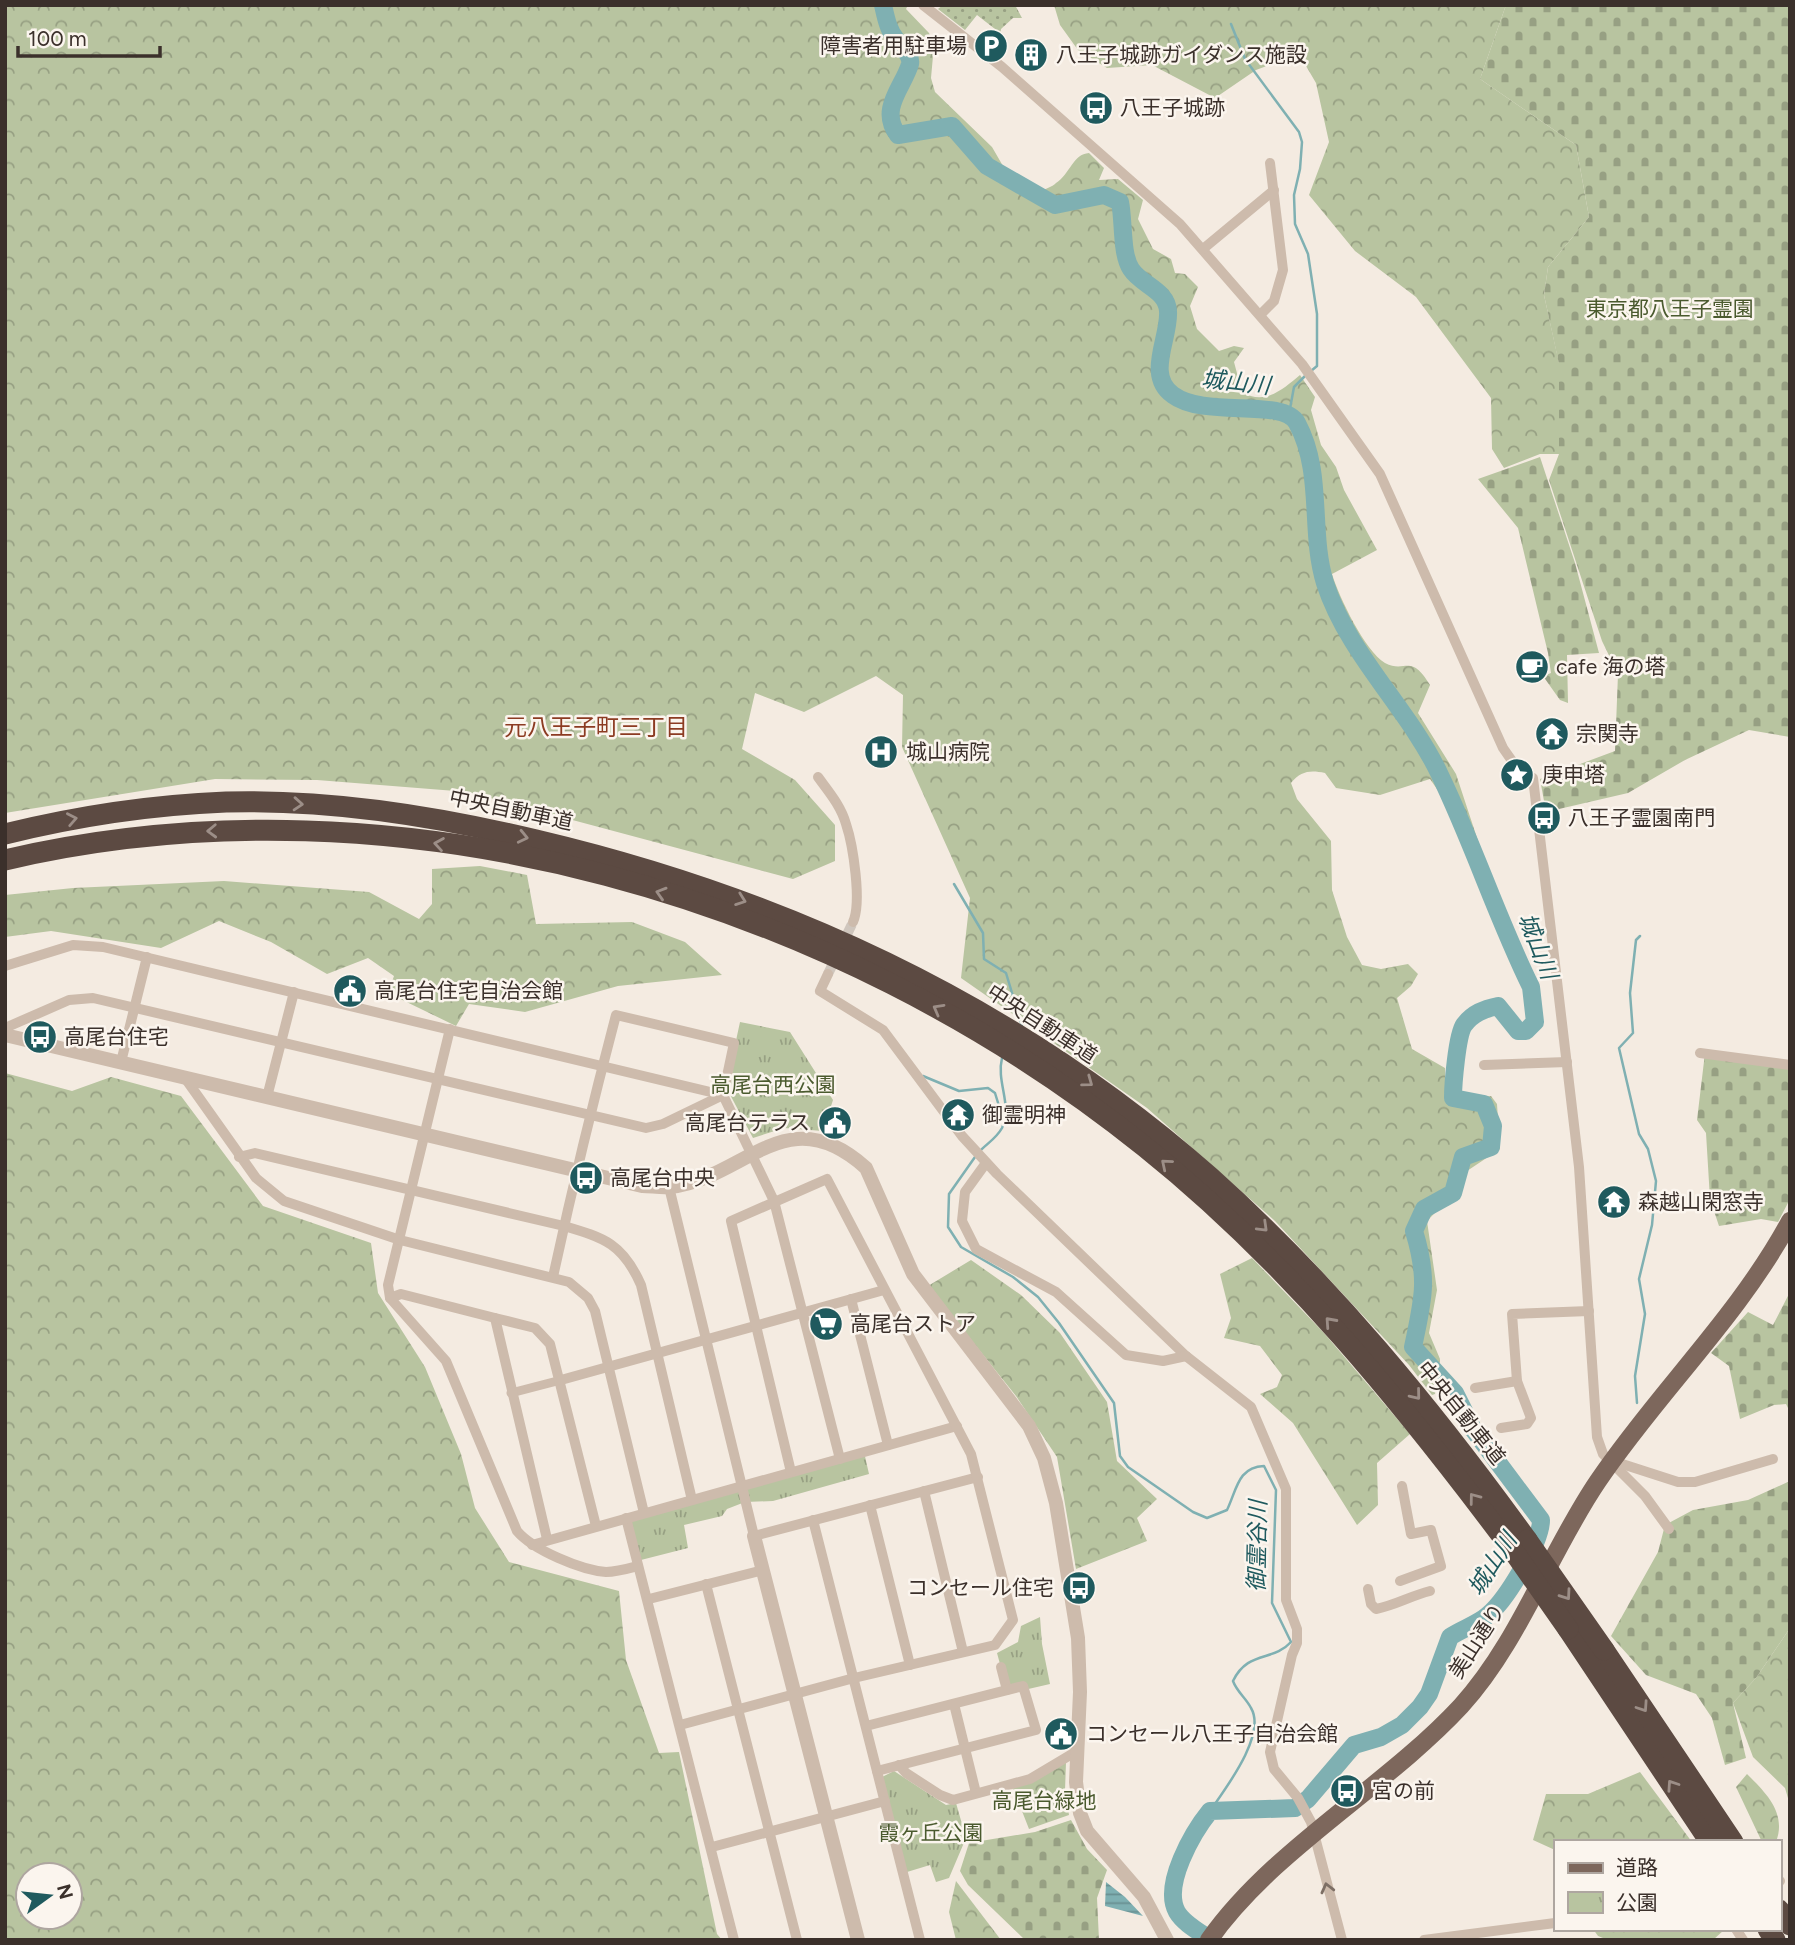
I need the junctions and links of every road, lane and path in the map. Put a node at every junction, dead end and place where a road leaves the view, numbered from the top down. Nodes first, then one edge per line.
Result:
1 (923, 5) edge
2 (1270, 163) dead end
3 (1275, 190) junction
4 (1203, 249) junction
5 (1261, 314) junction
6 (818, 778) dead end
7 (5, 834) edge
8 (5, 860) edge
9 (853, 922) tunnel mouth
10 (147, 957) junction
11 (5, 966) edge
12 (828, 974) tunnel mouth
13 (294, 992) junction
14 (135, 1008) junction
15 (5, 1028) edge
16 (450, 1030) junction
17 (5, 1035) edge
18 (1002, 1035) junction
19 (281, 1042) junction
20 (1700, 1053) dead end
21 (121, 1062) junction
22 (1567, 1062) junction
23 (1484, 1065) dead end
24 (1790, 1065) edge
25 (602, 1066) junction
26 (185, 1078) junction
27 (439, 1080) junction
28 (723, 1095) junction
29 (267, 1097) junction
30 (592, 1115) junction
31 (425, 1135) junction
32 (752, 1153) junction
33 (239, 1157) junction
34 (981, 1157) junction
35 (578, 1172) junction
36 (669, 1187) junction
37 (412, 1191) junction
38 (774, 1201) junction
39 (1790, 1222) edge
40 (564, 1226) junction
41 (400, 1240) junction
42 (553, 1277) junction
43 (884, 1290) junction
44 (390, 1298) junction
45 (851, 1299) junction
46 (1589, 1311) junction
47 (804, 1312) junction
48 (495, 1318) junction
49 (755, 1327) junction
50 (706, 1341) junction
51 (658, 1354) junction
52 (1186, 1356) junction
53 (608, 1367) junction
54 (561, 1380) junction
55 (1517, 1381) junction
56 (1475, 1388) dead end
57 (511, 1393) junction
58 (957, 1426) junction
59 (1501, 1428) dead end
60 (888, 1445) junction
61 (840, 1459) junction
62 (1773, 1459) dead end
63 (1613, 1461) junction
64 (791, 1472) junction
65 (978, 1477) junction
66 (742, 1486) junction
67 (1402, 1486) dead end
68 (924, 1491) junction
69 (692, 1500) junction
70 (870, 1505) junction
71 (643, 1513) junction
72 (626, 1518) junction
73 (813, 1520) junction
74 (596, 1527) junction
75 (1669, 1529) dead end
76 (754, 1536) junction
77 (547, 1539) junction
78 (532, 1545) junction
79 (1521, 1546) junction
80 (638, 1566) junction
81 (763, 1570) junction
82 (1400, 1581) dead end
83 (706, 1584) junction
84 (1368, 1589) dead end
85 (1430, 1591) dead end
86 (649, 1599) junction
87 (963, 1652) junction
88 (910, 1665) junction
89 (1001, 1667) dead end
90 (854, 1678) junction
91 (1007, 1690) junction
92 (795, 1693) junction
93 (954, 1704) junction
94 (737, 1709) junction
95 (680, 1725) junction
96 (866, 1726) junction
97 (965, 1748) junction
98 (1077, 1751) junction
99 (900, 1765) junction
100 (877, 1771) junction
101 (976, 1793) junction
102 (886, 1801) junction
103 (828, 1817) junction
104 (769, 1832) junction
105 (1314, 1836) junction
106 (1709, 1840) edge
107 (1732, 1840) edge
108 (712, 1847) junction
109 (1554, 1923) edge
110 (1513, 1929) junction
111 (1212, 1936) edge
112 (734, 1940) edge
113 (797, 1940) edge
114 (858, 1940) edge
115 (920, 1940) edge
116 (1167, 1940) edge
117 (1342, 1940) edge
118 (1424, 1940) edge
119 (1521, 1940) edge

1 - 4 street
2 - 3 street
3 - 4 street
3 - 5 street
4 - 5 street
5 - 22 street
6 - 9 street
7 -> 18 highway, 中央自動車道
18 -> 8 highway, 中央自動車道
10 - 11 street
10 - 13 street
10 - 14 street
12 - 34 street
13 - 16 street
13 - 19 street
14 - 15 street
14 - 19 street
14 - 21 street
16 - 25 street
16 - 27 street
17 - 21 street
18 - 79 highway, 中央自動車道
19 - 27 street
19 - 29 street
20 - 24 street
21 - 26 street
22 - 23 street
22 - 46 street
25 - 28 street
25 - 28 street
25 - 30 street
26 - 29 street
26 - 33 street
27 - 30 street
27 - 31 street
28 - 30 street
28 - 32 street
29 - 31 street
30 - 35 street
31 - 35 street
31 - 37 street
32 - 36 street
32 - 38 street
32 - 98 street
33 - 37 street
33 - 41 street
34 - 52 street
34 - 52 street
35 - 36 street
35 - 40 street
36 - 50 street
37 - 40 street
37 - 41 street
38 - 43 street
38 - 47 street
38 - 49 street
39 - 63 main road, 美山通り
40 - 42 street
40 - 51 street
41 - 42 street
41 - 44 street
42 - 53 street
43 - 45 street
43 - 58 street
44 - 48 street
44 - 78 street
45 - 47 street
45 - 60 street
46 - 55 street
46 - 63 street
47 - 49 street
47 - 61 street
48 - 54 street
48 - 57 street
49 - 50 street
49 - 64 street
50 - 51 street
50 - 66 street
51 - 53 street
51 - 69 street
52 - 105 street
53 - 54 street
53 - 71 street
54 - 57 street
54 - 74 street
55 - 56 street
55 - 59 street
57 - 77 street
58 - 60 street
58 - 65 street
60 - 61 street
61 - 64 street
62 - 63 street
63 - 75 street
63 - 105 main road, 美山通り
64 - 66 street
65 - 68 street
65 - 87 street
66 - 69 street
66 - 76 street
67 - 82 street
68 - 70 street
68 - 87 street
69 - 71 street
70 - 73 street
70 - 88 street
71 - 72 street
72 - 74 street
72 - 80 street
73 - 76 street
73 - 90 street
74 - 77 street
76 - 81 street
77 - 78 street
78 - 80 street
106 -> 79 highway, 中央自動車道, bridge
79 -> 107 highway, 中央自動車道, bridge
80 - 86 street
81 - 83 street
81 - 92 street
83 - 86 street
83 - 94 street
84 - 85 street
86 - 95 street
87 - 88 street
88 - 90 street
89 - 91 street
90 - 92 street
90 - 96 street
91 - 93 street
91 - 97 street
92 - 94 street
92 - 103 street
93 - 96 street
93 - 97 street
94 - 95 street
94 - 104 street
95 - 108 street
96 - 100 street
97 - 99 street
97 - 101 street
98 - 101 street
98 - 116 street
99 - 100 street
99 - 101 street
100 - 102 street
102 - 103 street
102 - 115 street
103 - 104 street
103 - 114 street
104 - 108 street
104 - 113 street
105 - 111 main road, 美山通り
117 -> 105 street
108 - 112 street
109 - 110 street
110 - 118 street
110 - 119 street

